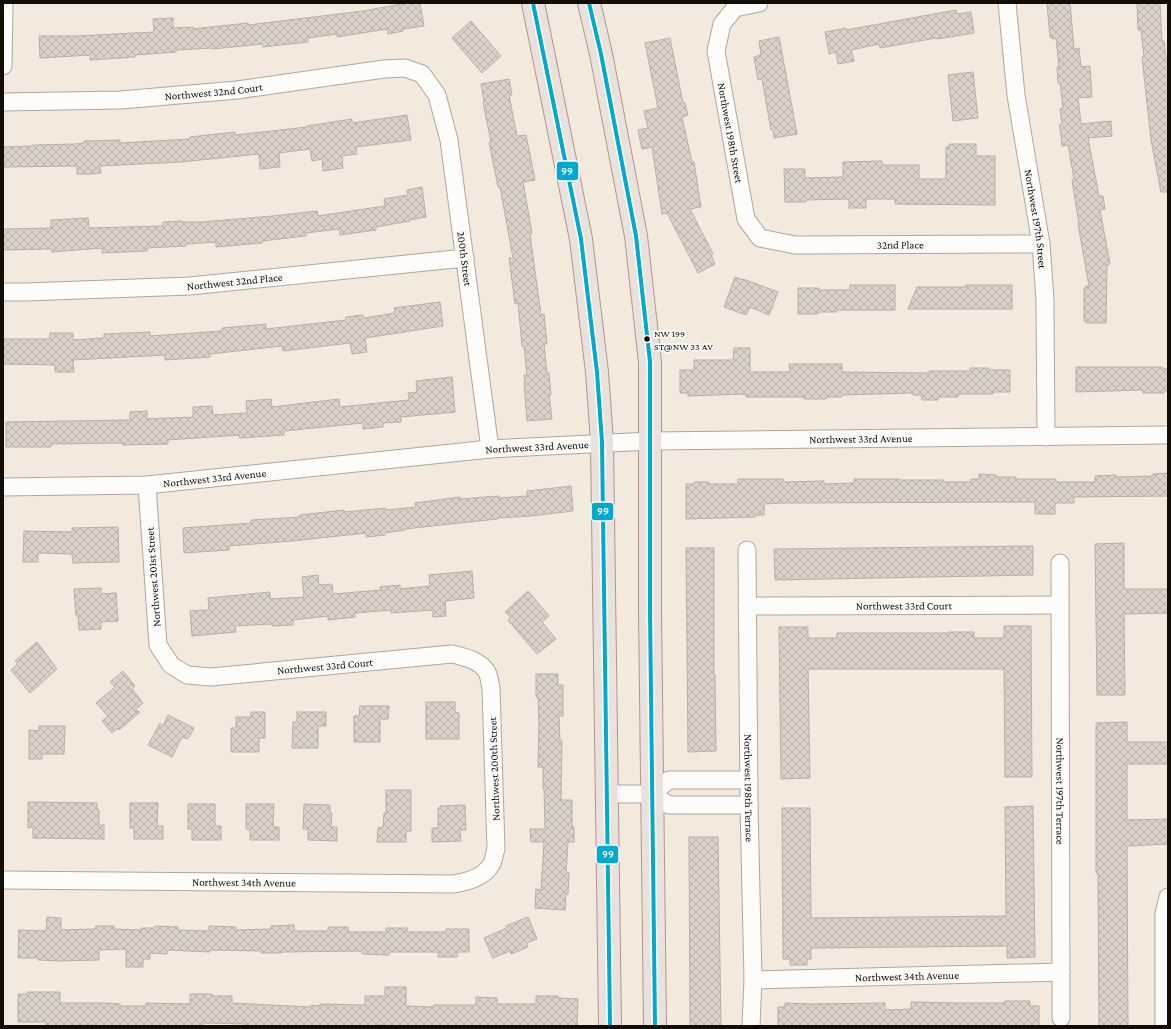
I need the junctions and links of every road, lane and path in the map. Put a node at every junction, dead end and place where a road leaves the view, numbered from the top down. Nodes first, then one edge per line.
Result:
1 (4, 3) edge
2 (533, 3) edge
3 (589, 3) edge
4 (759, 3) edge
5 (1007, 3) edge
6 (3, 66) edge
7 (422, 74) joint
8 (3, 102) edge
9 (760, 238) joint
10 (1041, 244) junction
11 (465, 258) junction
12 (3, 292) edge
13 (1168, 435) edge
14 (1046, 437) junction
15 (651, 441) junction
16 (602, 442) junction
17 (490, 449) junction
18 (147, 485) junction
19 (3, 487) edge
20 (747, 550) dead end
21 (1060, 563) dead end
22 (747, 606) junction
23 (1060, 606) junction
24 (480, 664) joint
25 (170, 665) joint
26 (749, 780) junction
27 (606, 794) junction
28 (652, 794) junction
29 (749, 805) junction
30 (483, 873) joint
31 (3, 880) edge
32 (1168, 897) edge
33 (1061, 972) junction
34 (753, 980) junction
35 (1061, 1018) dead end
36 (610, 1026) edge
37 (655, 1026) edge
38 (751, 1026) edge
39 (1164, 1026) edge

1 - 6 street
2 - 16 main road
3 - 15 main road
4 - 9 street, Northwest 198th Street
5 - 10 street, Northwest 197th Street
7 - 8 street, Northwest 32nd Court
7 - 11 street, 200th Street
9 - 10 street, 32nd Place
10 - 14 street, Northwest 197th Street
11 - 12 street, Northwest 32nd Place
11 - 17 street, 200th Street
13 - 14 street, Northwest 33rd Avenue
14 - 15 street, Northwest 33rd Avenue
15 - 16 street, Northwest 33rd Avenue
15 - 28 main road
16 - 17 street, Northwest 33rd Avenue
16 - 27 main road
17 - 18 street, Northwest 33rd Avenue
18 - 19 street, Northwest 33rd Avenue
18 - 25 street, Northwest 201st Street
20 - 22 street, Northwest 198th Terrace
21 - 23 street, Northwest 197th Terrace
22 - 23 street, Northwest 33rd Court
22 - 26 street, Northwest 198th Terrace
23 - 33 street, Northwest 197th Terrace
24 - 25 street, Northwest 33rd Court
24 - 30 street, Northwest 200th Street
26 - 28 street
26 - 29 street, Northwest 198th Terrace
27 - 28 street
27 - 36 main road
28 - 29 street
28 - 37 main road
29 - 34 street, Northwest 198th Terrace
30 - 31 street, Northwest 34th Avenue
32 - 39 street
33 - 34 street, Northwest 34th Avenue
33 - 35 street, Northwest 197th Terrace
34 - 38 street, Northwest 198th Terrace

